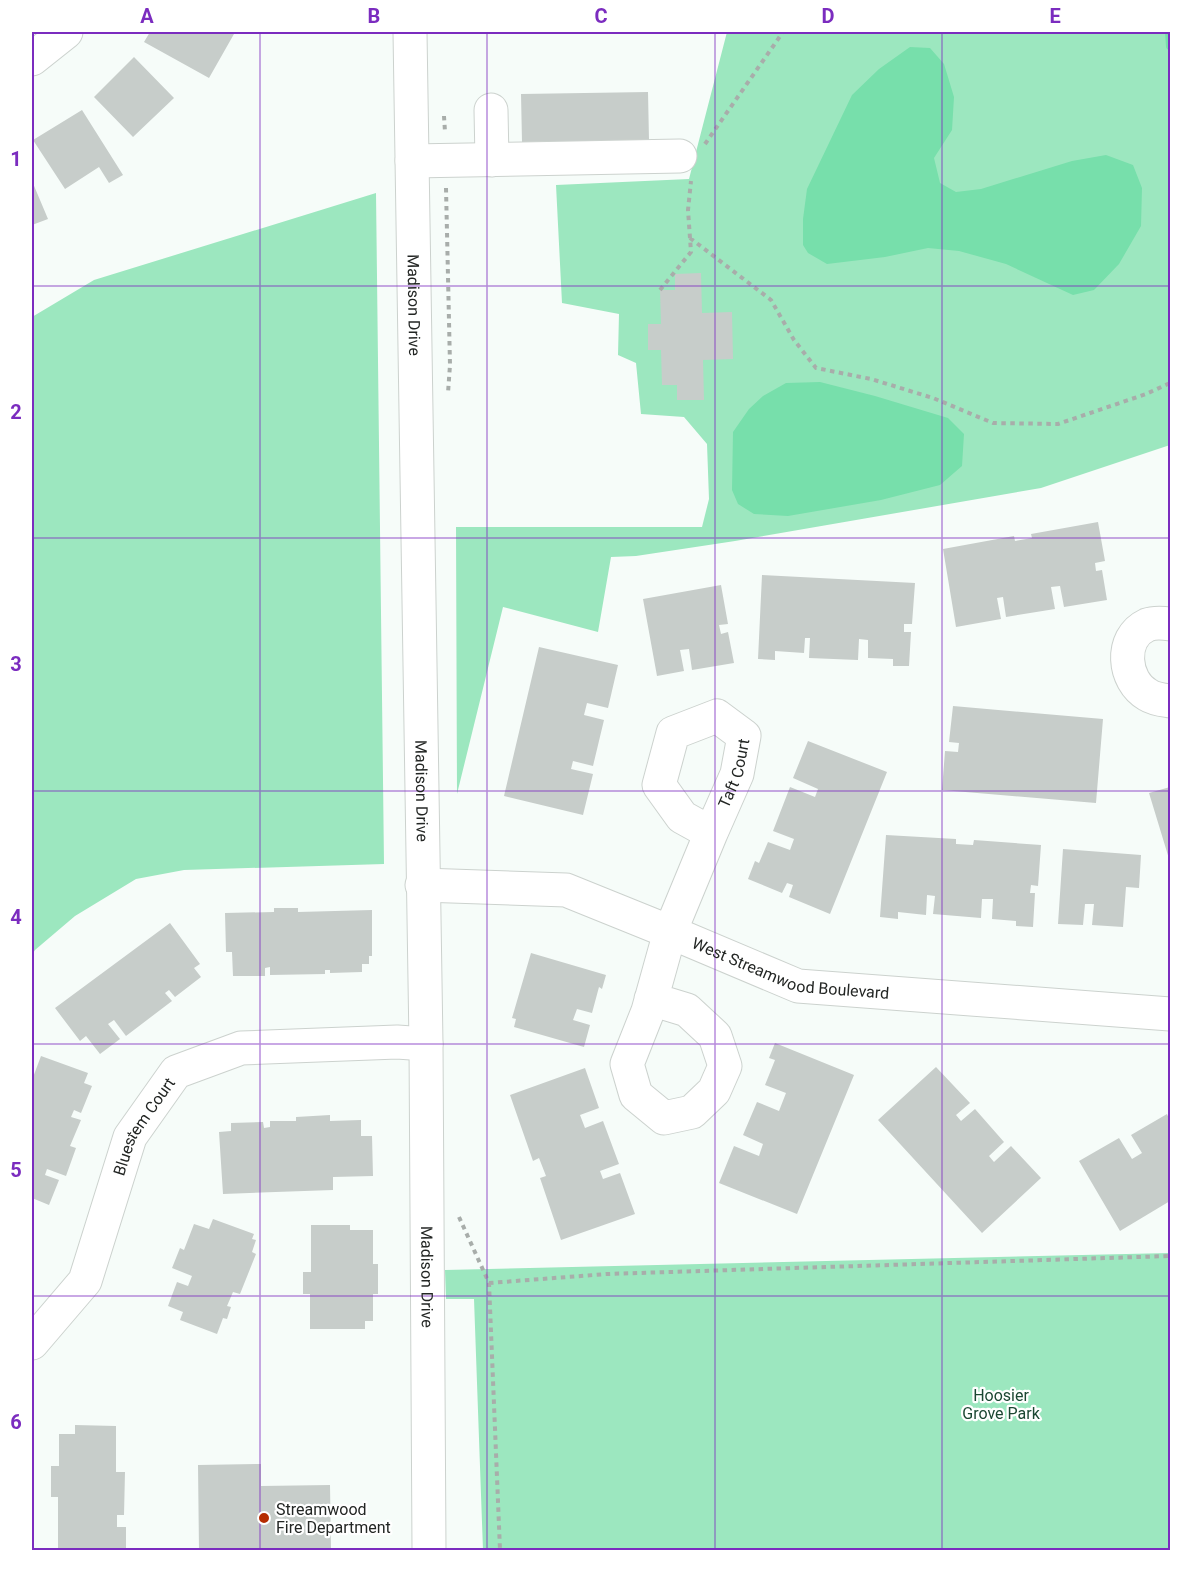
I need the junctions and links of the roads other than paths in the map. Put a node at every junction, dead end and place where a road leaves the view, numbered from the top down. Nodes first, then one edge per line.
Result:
1 (66, 32) edge
2 (410, 32) edge
3 (32, 59) edge
4 (491, 111) dead end
5 (492, 160) junction
6 (691, 160) road end
7 (412, 161) junction
8 (1170, 624) edge
9 (1170, 701) edge
10 (711, 833) dead end
11 (422, 885) junction
12 (670, 932) junction
13 (651, 999) dead end
14 (1170, 1014) edge
15 (426, 1044) junction
16 (32, 1343) edge
17 (429, 1551) edge

1 - 3 street
2 - 7 street, Madison Drive
4 - 5 street
5 - 6 street
5 - 7 street
7 - 11 street, Madison Drive
8 - 9 street
10 - 12 street
11 - 12 street, West Streamwood Boulevard
11 - 15 street, Madison Drive
12 - 13 street
12 - 14 street, West Streamwood Boulevard
15 - 16 street, Bluestem Court
15 - 17 street, Madison Drive

